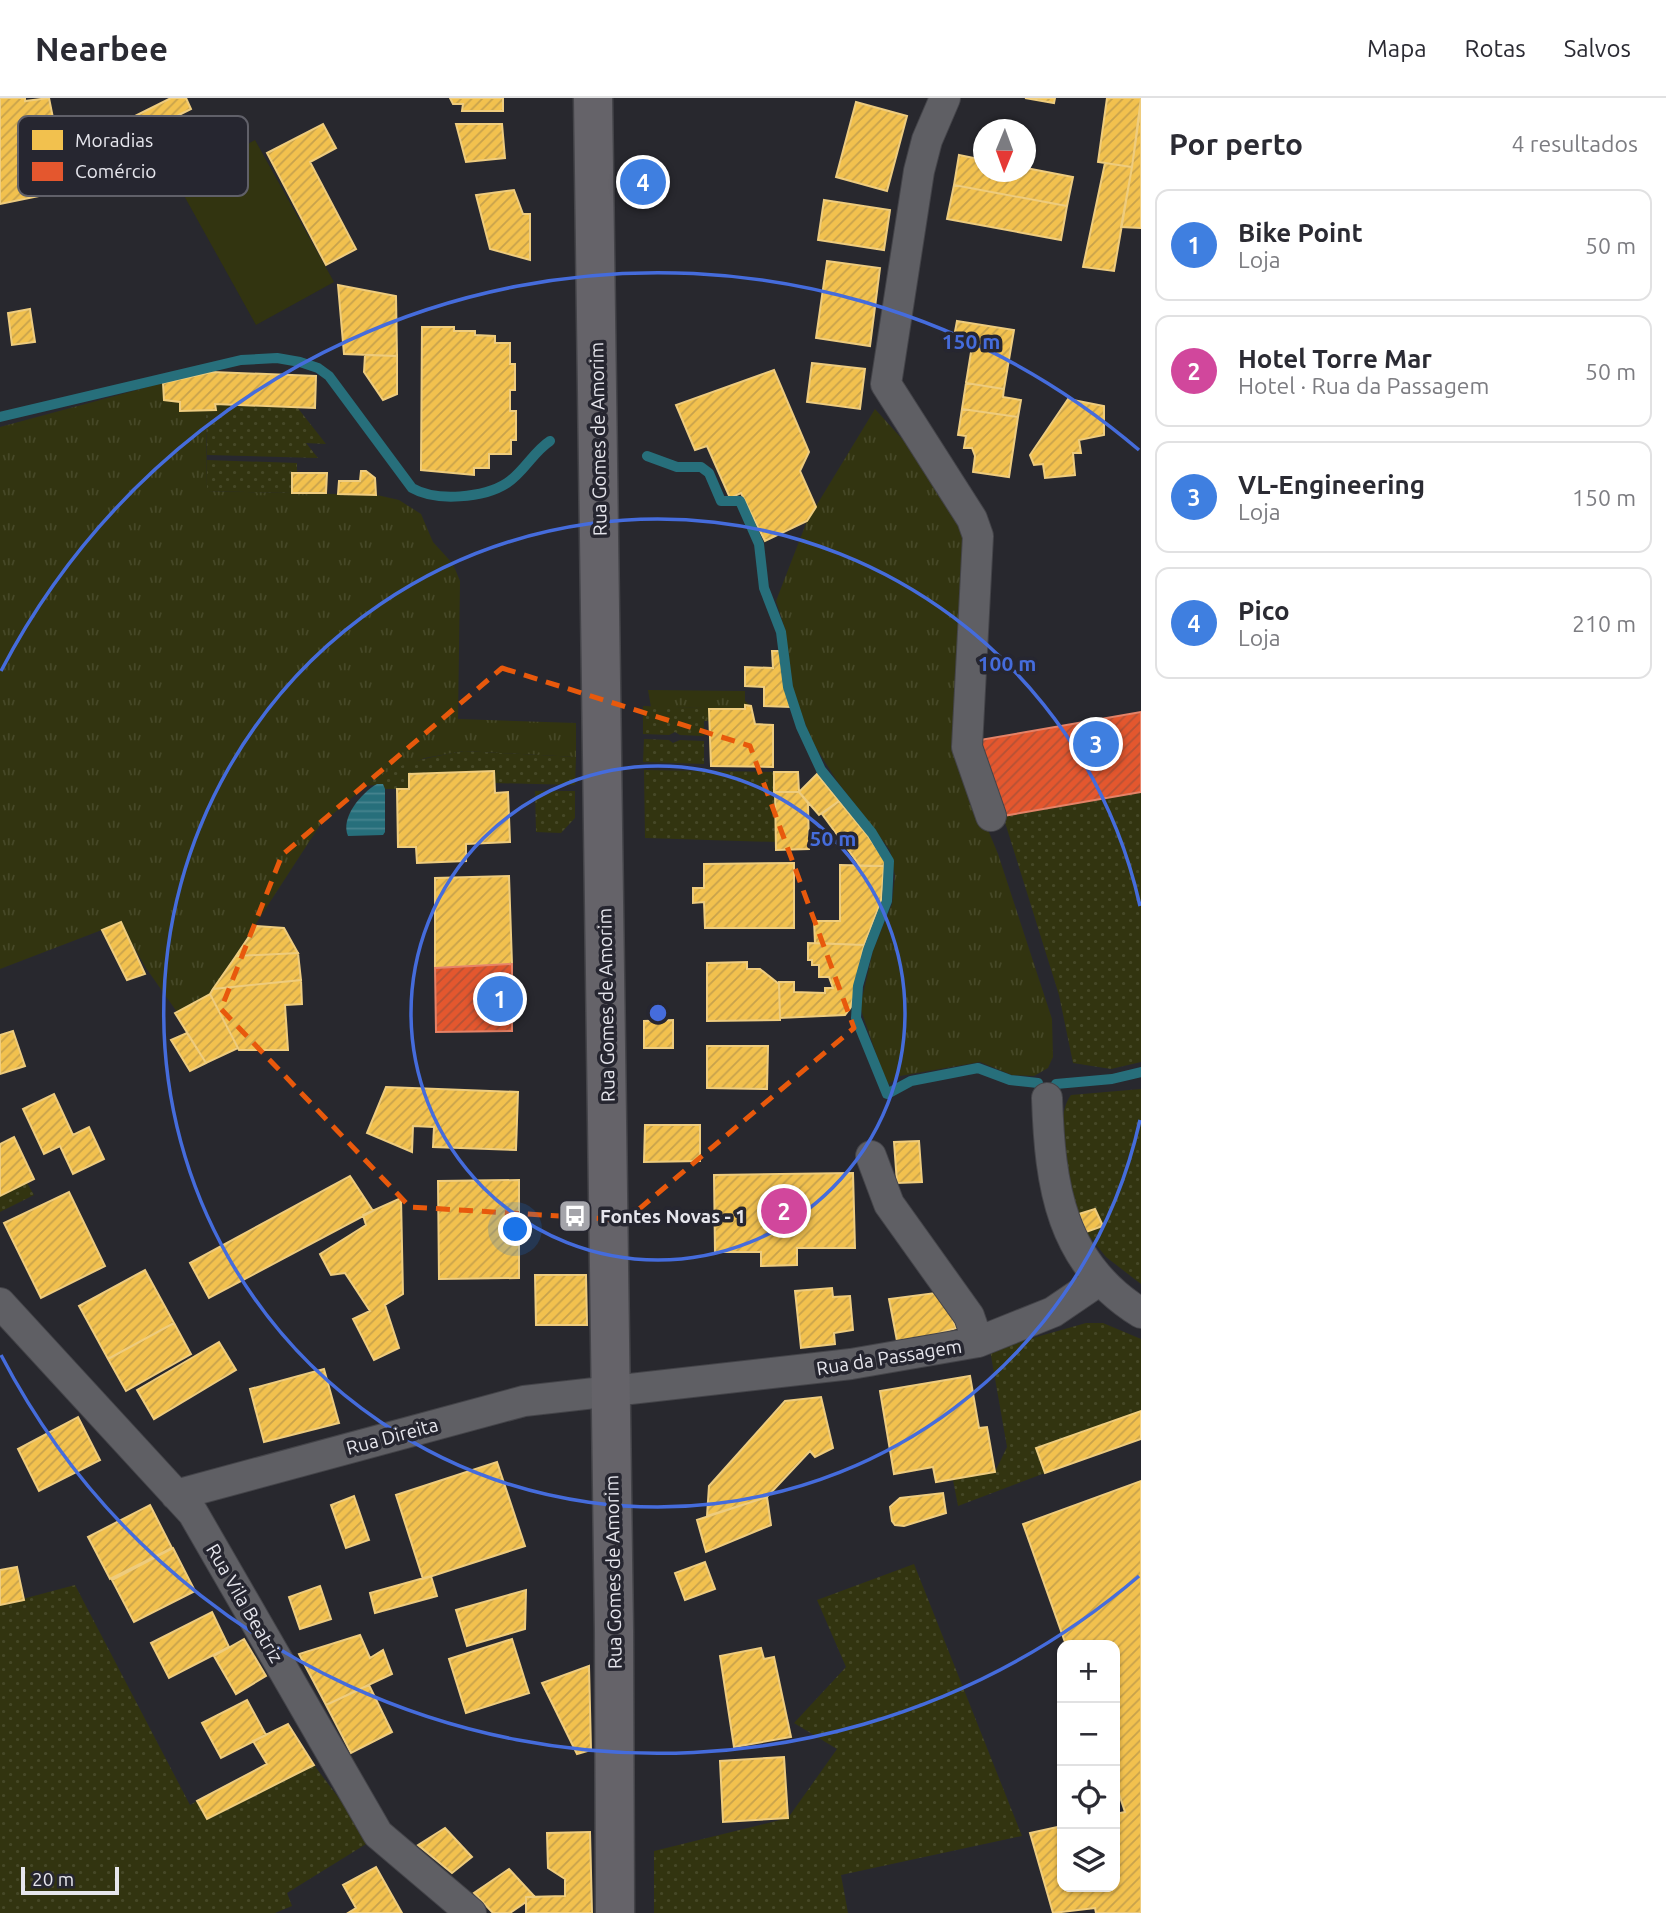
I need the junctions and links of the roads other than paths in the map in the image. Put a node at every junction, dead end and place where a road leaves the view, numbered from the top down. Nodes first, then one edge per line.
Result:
1 (593, 98) edge
2 (945, 98) edge
3 (991, 816) dead end
4 (1047, 1098) dead end
5 (871, 1156) dead end
6 (1100, 1280) junction
7 (0, 1303) edge
8 (1141, 1313) edge
9 (978, 1342) junction
10 (611, 1394) junction
11 (176, 1495) junction
12 (471, 1913) edge
13 (615, 1913) edge

1 - 10 main road, Rua Gomes de Amorim
2 - 3 street
4 - 6 street
5 - 9 street
6 - 8 street
6 - 9 street, Rua da Passagem
7 - 11 street, Rua Vila Beatriz
9 - 10 street, Rua da Passagem
10 - 11 street, Rua Direita
10 - 13 main road, Rua Gomes de Amorim
11 - 12 street, Rua Vila Beatriz

